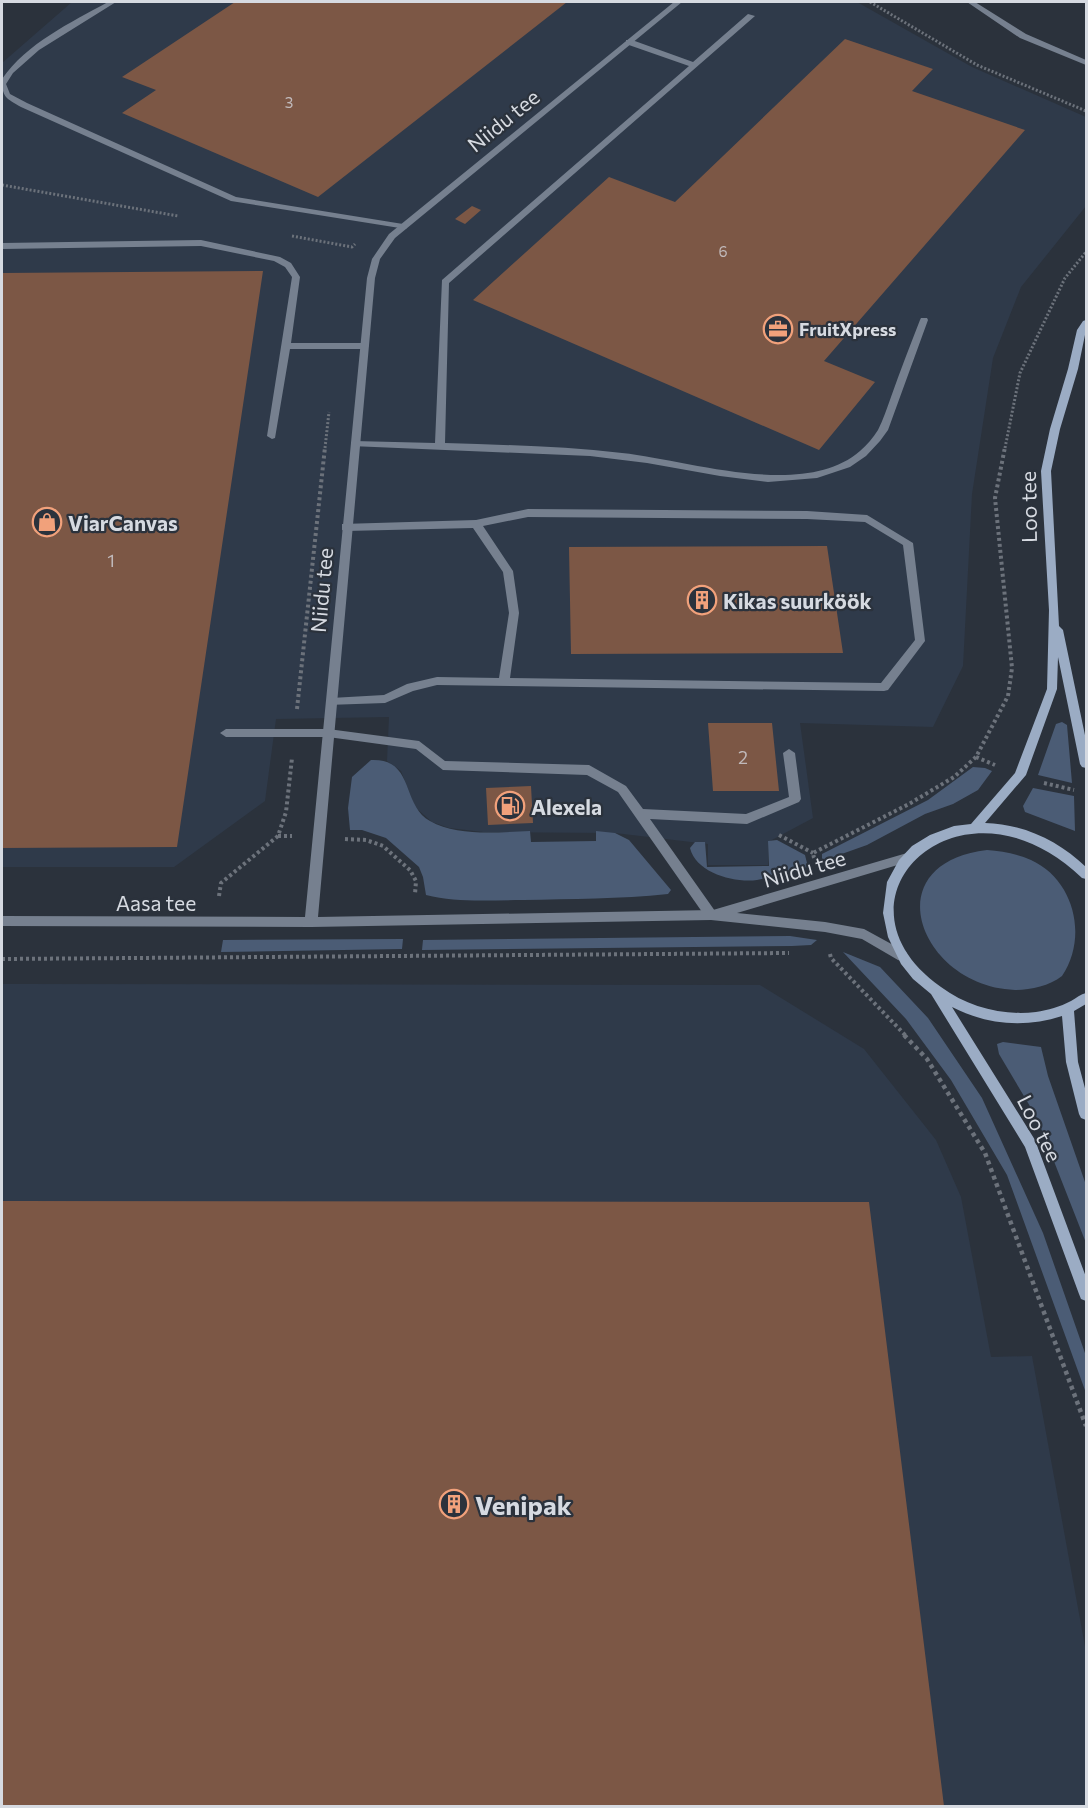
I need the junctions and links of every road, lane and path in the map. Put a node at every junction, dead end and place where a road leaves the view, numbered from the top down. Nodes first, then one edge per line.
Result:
1 (112, 2) edge
2 (678, 2) edge
3 (870, 2) edge
4 (971, 2) edge
5 (751, 16) dead end
6 (629, 42) junction
7 (1086, 63) edge
8 (693, 66) junction
9 (1086, 111) edge
10 (2, 185) edge
11 (189, 218) dead end
12 (378, 223) junction
13 (403, 227) junction
14 (282, 235) dead end
15 (2, 246) edge
16 (352, 247) junction
17 (1086, 252) edge
18 (350, 258) dead end
19 (924, 320) dead end
20 (1086, 323) edge
21 (285, 346) junction
22 (364, 346) junction
23 (1086, 357) edge
24 (1073, 369) junction
25 (329, 410) dead end
26 (272, 435) dead end
27 (354, 444) junction
28 (440, 447) junction
29 (476, 524) junction
30 (346, 527) junction
31 (1054, 610) junction
32 (504, 682) junction
33 (331, 702) junction
34 (226, 733) dead end
35 (295, 733) junction
36 (328, 734) junction
37 (789, 753) dead end
38 (976, 758) junction
39 (1086, 764) edge
40 (1000, 767) dead end
41 (1038, 781) dead end
42 (1074, 790) dead end
43 (640, 814) junction
44 (974, 828) junction
45 (278, 836) junction
46 (319, 837) junction
47 (907, 858) junction
48 (816, 866) dead end
49 (1086, 874) edge
50 (711, 915) junction
51 (2, 921) edge
52 (413, 921) junction
53 (214, 922) junction
54 (311, 922) junction
55 (830, 950) dead end
56 (792, 953) dead end
57 (823, 955) dead end
58 (902, 956) junction
59 (410, 957) junction
60 (831, 958) junction
61 (210, 959) junction
62 (2, 960) edge
63 (935, 991) junction
64 (1086, 998) edge
65 (1068, 1009) junction
66 (1086, 1114) edge
67 (1086, 1294) edge
68 (1086, 1426) edge

1 - 12 street
2 - 6 street, Niidu tee
3 - 9 path
4 - 7 street
5 - 8 street
6 - 8 street
6 - 13 street, Niidu tee
8 - 28 street
10 - 11 path
12 - 13 street
12 - 16 path
13 - 22 street, Niidu tee
14 - 16 path
15 - 21 street
16 - 18 path
17 - 38 path
19 - 28 street
20 - 24 street, Loo tee
21 - 22 street
21 - 26 street
22 - 27 street, Niidu tee
23 - 24 street
24 - 31 street, Loo tee
25 - 35 path
27 - 28 street
27 - 30 street, Niidu tee
29 - 30 street
29 - 32 street
29 - 32 street
30 - 33 street, Niidu tee
31 - 39 street, Loo tee
31 - 44 street, Loo tee
32 - 33 street
33 - 36 street, Niidu tee
34 - 35 street
35 - 36 street
35 - 45 path
36 - 43 street
36 - 46 street, Niidu tee
37 - 43 street
38 - 40 path
38 - 48 path
41 - 42 path
43 - 50 street
44 - 47 street, Loo tee
44 - 49 street, Loo tee
45 - 46 path
45 - 53 path
46 - 52 path
46 - 54 street, Niidu tee
47 - 50 street, Niidu tee
47 - 58 street, Loo tee
50 - 52 street, Niidu tee
50 - 58 street, Niidu tee
51 - 53 street, Aasa tee
52 - 54 street, Niidu tee
52 - 59 path
53 - 54 street, Aasa tee
53 - 61 path
55 - 60 path
56 - 59 path
57 - 60 path
58 - 63 street, Loo tee
59 - 61 path
60 - 68 path
61 - 62 path
63 - 65 street, Loo tee
63 - 67 street, Loo tee
64 - 65 street, Loo tee
65 - 66 street

